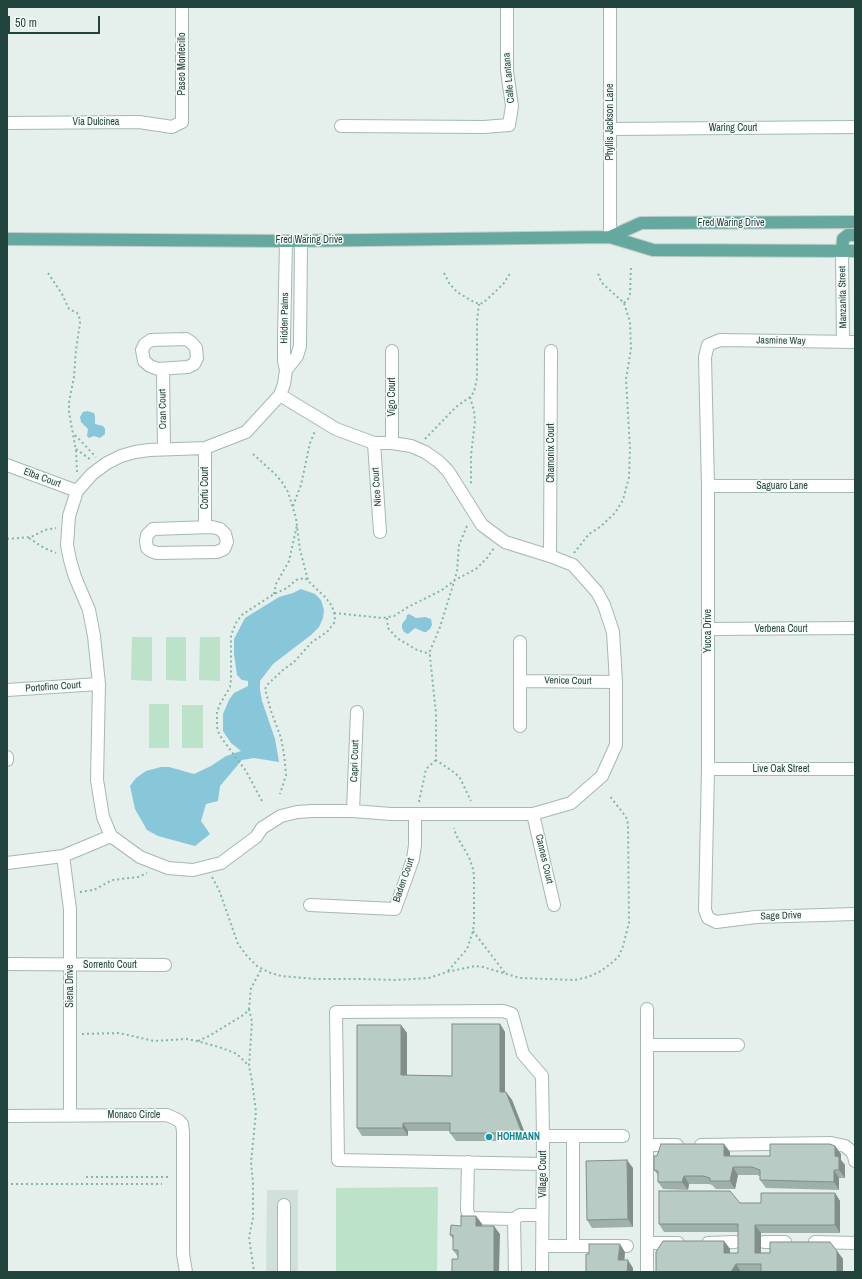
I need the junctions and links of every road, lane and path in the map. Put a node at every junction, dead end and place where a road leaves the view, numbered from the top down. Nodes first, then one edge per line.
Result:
1 (182, 7) edge
2 (507, 7) edge
3 (610, 7) edge
4 (182, 122) joint
5 (7, 123) edge
6 (341, 126) dead end
7 (855, 127) edge
8 (610, 129) junction
9 (855, 222) edge
10 (855, 235) edge
11 (610, 237) junction
12 (7, 239) edge
13 (286, 241) junction
14 (301, 241) junction
15 (842, 251) junction
16 (855, 251) edge
17 (631, 265) dead end
18 (511, 272) dead end
19 (48, 273) dead end
20 (444, 273) dead end
21 (598, 273) dead end
22 (624, 303) junction
23 (479, 304) junction
24 (284, 326) junction
25 (300, 326) junction
26 (849, 342) edge
27 (708, 344) joint
28 (392, 351) dead end
29 (551, 351) dead end
30 (163, 369) dead end
31 (286, 370) junction
32 (280, 395) junction
33 (470, 397) junction
34 (315, 431) dead end
35 (74, 434) junction
36 (424, 440) dead end
37 (374, 442) junction
38 (392, 443) junction
39 (205, 448) junction
40 (76, 449) junction
41 (164, 449) junction
42 (253, 454) dead end
43 (96, 457) dead end
44 (91, 460) dead end
45 (7, 465) edge
46 (77, 477) dead end
47 (471, 485) dead end
48 (708, 486) junction
49 (855, 486) edge
50 (77, 491) junction
51 (293, 506) junction
52 (297, 522) junction
53 (467, 526) dead end
54 (56, 527) dead end
55 (205, 527) junction
56 (380, 532) dead end
57 (28, 537) junction
58 (7, 539) edge
59 (495, 547) dead end
60 (570, 552) dead end
61 (56, 554) dead end
62 (550, 556) junction
63 (308, 580) junction
64 (455, 580) junction
65 (274, 594) junction
66 (334, 613) junction
67 (387, 618) junction
68 (855, 628) edge
69 (708, 629) junction
70 (520, 642) dead end
71 (430, 654) junction
72 (520, 681) junction
73 (616, 682) junction
74 (99, 684) junction
75 (7, 690) edge
76 (357, 712) dead end
77 (520, 726) dead end
78 (436, 760) junction
79 (708, 769) junction
80 (855, 769) edge
81 (280, 794) dead end
82 (609, 795) dead end
83 (262, 801) dead end
84 (471, 801) dead end
85 (419, 802) dead end
86 (353, 811) junction
87 (415, 814) junction
88 (533, 814) junction
89 (454, 828) dead end
90 (111, 836) junction
91 (64, 856) junction
92 (7, 863) edge
93 (147, 873) dead end
94 (212, 876) dead end
95 (77, 892) dead end
96 (310, 905) dead end
97 (554, 905) dead end
98 (855, 914) edge
99 (708, 918) joint
100 (473, 931) junction
101 (7, 964) edge
102 (70, 964) junction
103 (164, 965) dead end
104 (262, 968) junction
105 (447, 972) junction
106 (505, 973) junction
107 (249, 1009) junction
108 (647, 1010) dead end
109 (79, 1034) dead end
110 (197, 1041) junction
111 (647, 1045) junction
112 (738, 1045) dead end
113 (249, 1066) junction
114 (7, 1116) edge
115 (70, 1116) junction
116 (543, 1136) junction
117 (573, 1136) junction
118 (623, 1136) dead end
119 (647, 1145) junction
120 (855, 1161) edge
121 (468, 1162) junction
122 (542, 1164) junction
123 (86, 1177) dead end
124 (173, 1177) dead end
125 (11, 1184) dead end
126 (162, 1184) dead end
127 (284, 1205) dead end
128 (542, 1215) junction
129 (514, 1219) junction
130 (735, 1242) dead end
131 (764, 1242) dead end
132 (647, 1243) junction
133 (855, 1243) edge
134 (542, 1246) junction
135 (573, 1246) junction
136 (627, 1246) dead end
137 (186, 1272) edge
138 (254, 1272) edge
139 (284, 1272) edge
140 (515, 1272) edge
141 (542, 1272) edge
142 (647, 1272) edge

1 - 4 street, Paseo Montecillo
2 - 6 street, Calle Lantana
3 - 8 street, Phyllis Jackson Lane
4 - 5 street, Via Dulcinea
7 - 8 street, Waring Court
8 - 11 street, Phyllis Jackson Lane
9 - 11 main road, Fred Waring Drive
10 - 15 main road
11 - 14 main road, Fred Waring Drive
11 - 15 main road, Fred Waring Drive
12 - 13 main road, Fred Waring Drive
13 - 14 main road, Fred Waring Drive
13 - 24 street, Hidden Palms
14 - 25 street
15 - 16 main road, Fred Waring Drive
15 - 26 street, Manzanita Street
17 - 22 path
18 - 23 path
19 - 35 path
20 - 23 path
21 - 22 path
22 - 60 path
23 - 33 path
24 - 25 street
24 - 31 street, Hidden Palms
25 - 31 street
26 - 27 street, Jasmine Way
27 - 48 street, Yucca Drive
28 - 38 street, Vigo Court
29 - 62 street, Chamonix Court
30 - 41 street, Oran Court
31 - 32 street, Hidden Palms
32 - 37 street
32 - 39 street
33 - 36 path
33 - 47 path
34 - 51 path
35 - 40 path
35 - 43 path
37 - 38 street
37 - 56 street, Nice Court
38 - 62 street
39 - 41 street
39 - 55 street, Corfu Court
40 - 44 path
40 - 46 path
41 - 50 street
42 - 51 path
45 - 50 street, Elba Court
48 - 49 street, Saguaro Lane
48 - 69 street, Yucca Drive
50 - 74 street
51 - 52 path
52 - 63 path
52 - 65 path
53 - 64 path
54 - 57 path
55 - 55 street
57 - 58 path
57 - 61 path
59 - 64 path
62 - 73 street
63 - 65 path
63 - 66 path
64 - 67 path
64 - 71 path
65 - 83 path
66 - 67 path
66 - 81 path
67 - 71 path
68 - 69 street, Verbena Court
69 - 79 street, Yucca Drive
70 - 72 street
71 - 78 path
72 - 73 street, Venice Court
72 - 77 street
73 - 88 street
74 - 75 street, Portofino Court
74 - 90 street
76 - 86 street, Capri Court
78 - 84 path
78 - 85 path
79 - 80 street, Live Oak Street
79 - 99 street, Yucca Drive
82 - 106 path
86 - 87 street
86 - 90 street
87 - 88 street
87 - 96 street, Baden Court
88 - 97 street, Cannes Court
89 - 100 path
90 - 91 street
91 - 92 street
91 - 102 street, Siena Drive
93 - 95 path
94 - 104 path
98 - 99 street, Sage Drive
100 - 105 path
100 - 106 path
101 - 102 street, Sorrento Court
102 - 103 street, Sorrento Court
102 - 115 street, Siena Drive
104 - 105 path
104 - 107 path
105 - 106 path
107 - 110 path
107 - 113 path
108 - 111 street
109 - 110 path
110 - 113 path
111 - 112 street
111 - 119 street
113 - 138 path
114 - 115 street, Monaco Circle
115 - 137 street, Monaco Circle
116 - 117 street
116 - 121 street, Village Court
116 - 122 street, Village Court
117 - 118 street
117 - 135 street
119 - 120 street
119 - 132 street
121 - 122 street
121 - 129 street
122 - 128 street, Village Court
123 - 124 path
125 - 126 path
127 - 139 street
128 - 129 street
128 - 134 street, Village Court
129 - 140 street
130 - 132 street
131 - 133 street
132 - 142 street
134 - 135 street
134 - 141 street, Village Court
135 - 136 street

